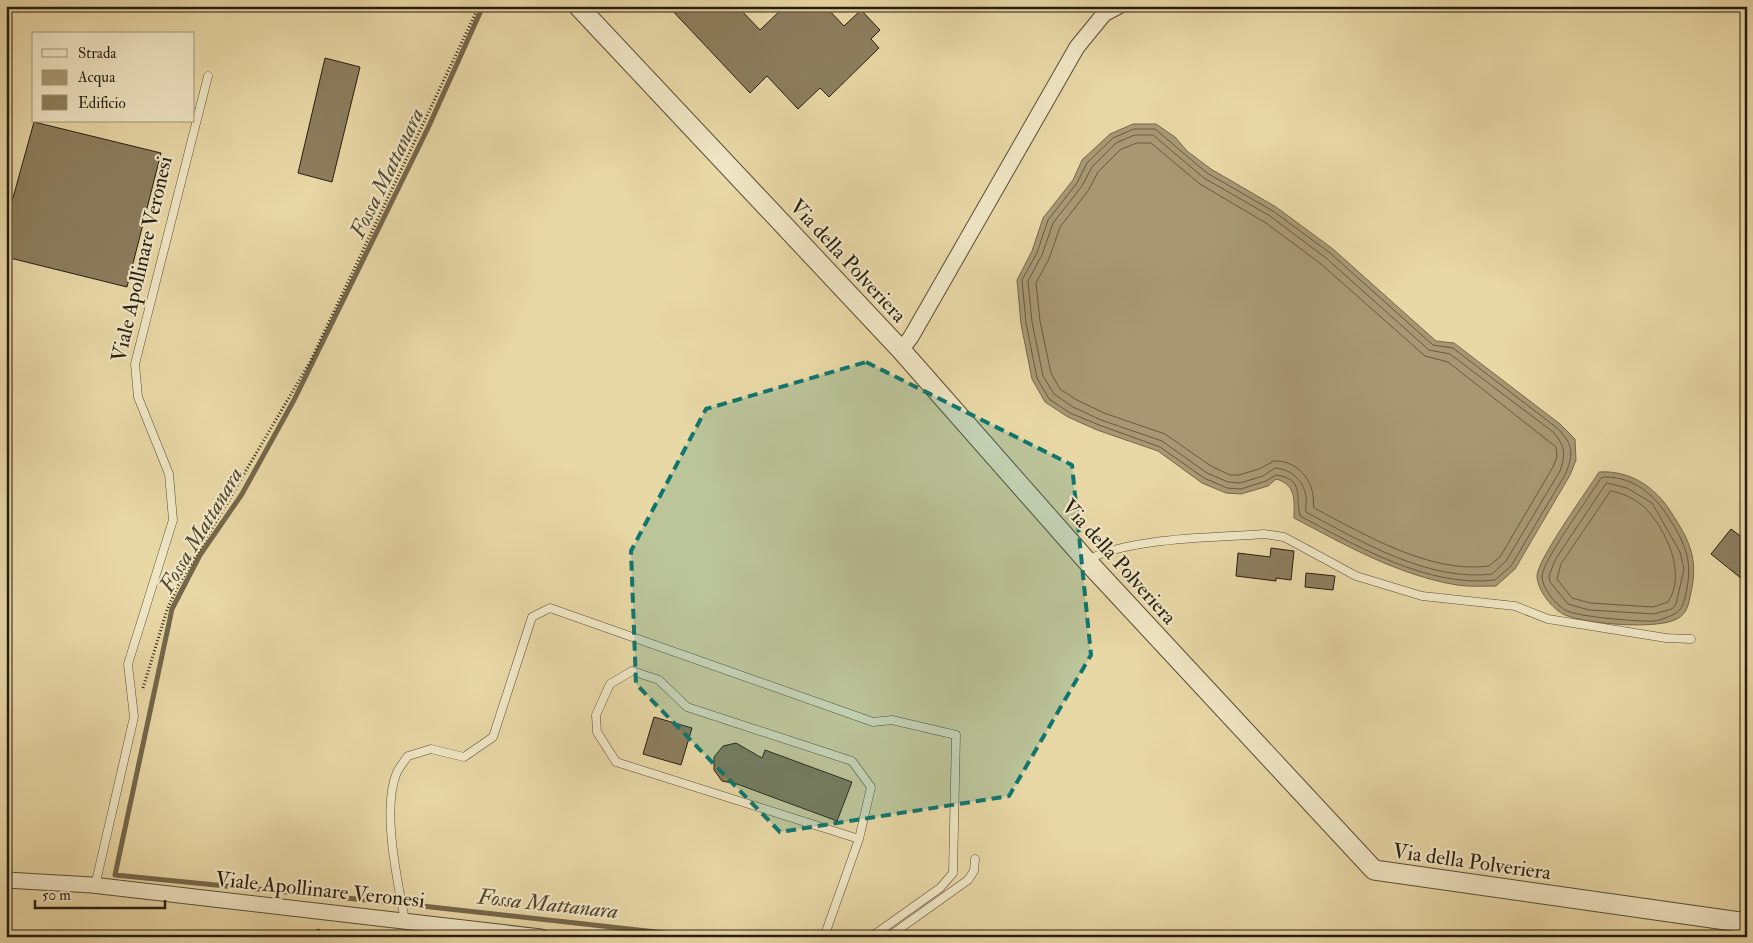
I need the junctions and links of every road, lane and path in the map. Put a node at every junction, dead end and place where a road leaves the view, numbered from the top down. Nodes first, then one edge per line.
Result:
1 (480, 6) edge
2 (578, 6) edge
3 (1119, 6) edge
4 (208, 76) dead end
5 (901, 350) junction
6 (1086, 560) junction
7 (1691, 639) dead end
8 (143, 691) dead end
9 (859, 839) junction
10 (975, 859) dead end
11 (6, 880) edge
12 (95, 886) junction
13 (405, 921) junction
14 (1747, 924) edge
15 (541, 937) edge
16 (824, 937) edge
17 (871, 937) edge
18 (888, 937) edge

1 - 8 path
2 - 5 street, Via della Polveriera
3 - 5 street
4 - 12 lane, Viale Apollinare Veronesi
5 - 6 street, Via della Polveriera
6 - 7 lane
6 - 14 street, Via della Polveriera
9 - 9 lane
9 - 16 lane
10 - 18 lane
11 - 12 street, Viale Apollinare Veronesi
12 - 13 street, Viale Apollinare Veronesi
13 - 15 street, Viale Apollinare Veronesi
13 - 17 lane

